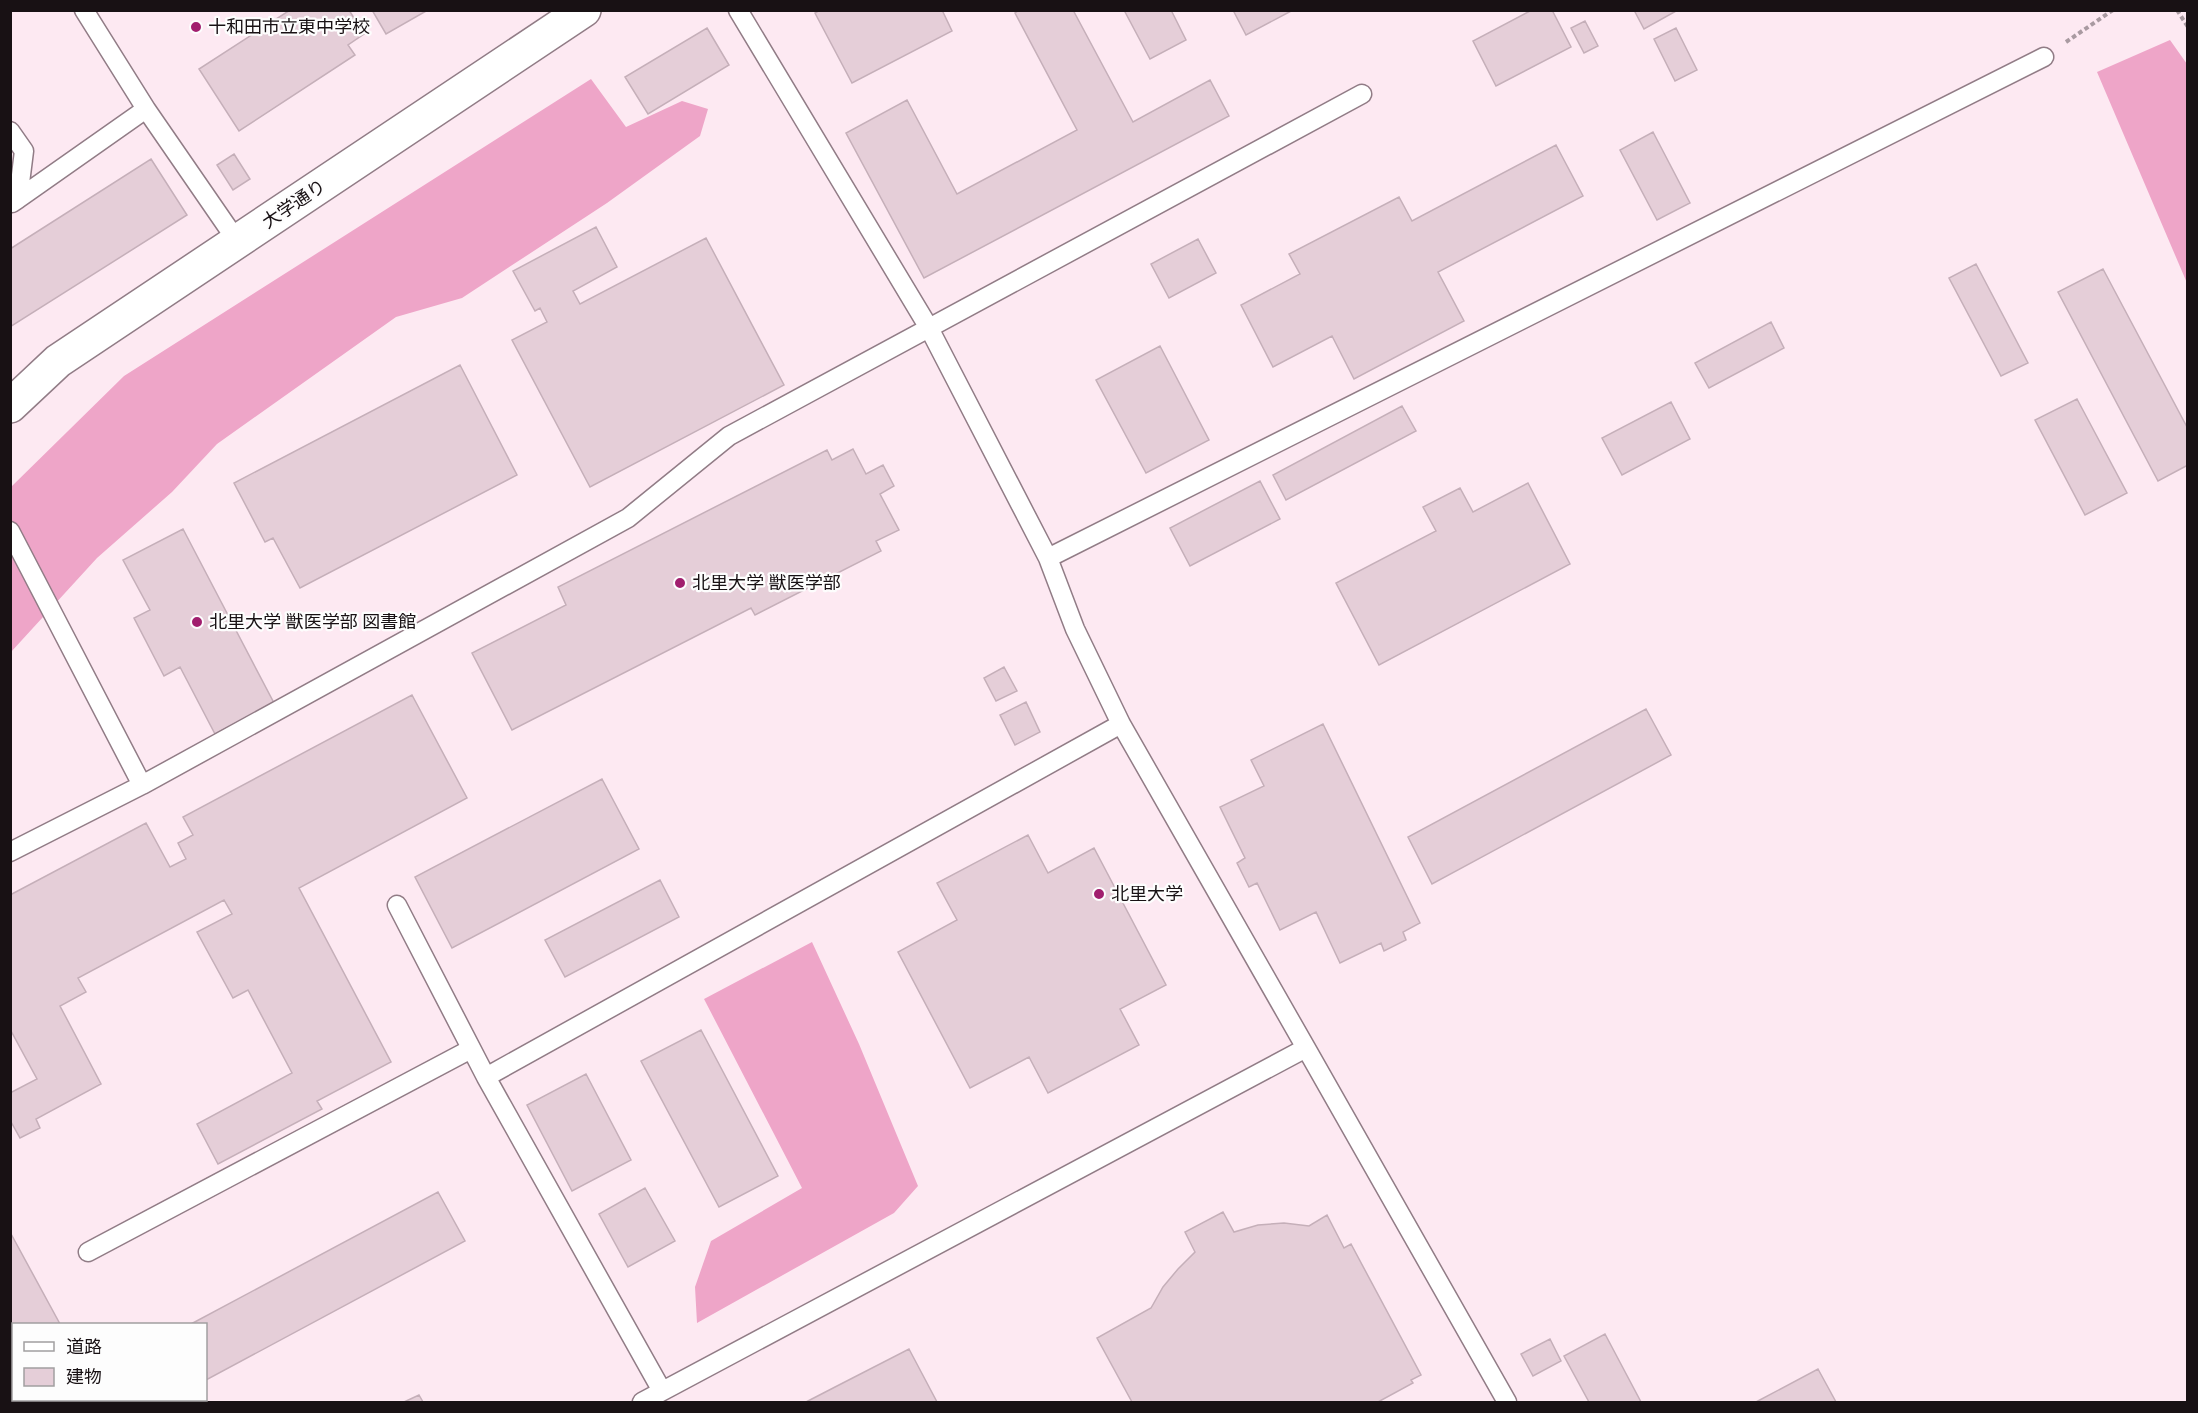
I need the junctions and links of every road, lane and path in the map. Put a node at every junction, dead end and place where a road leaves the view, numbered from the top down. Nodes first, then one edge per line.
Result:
1 (84, 10) edge
2 (584, 10) edge
3 (738, 10) edge
4 (2113, 10) edge
5 (2177, 10) edge
6 (2187, 27) edge
7 (2044, 57) joint
8 (1362, 94) dead end
9 (146, 109) junction
10 (10, 131) edge
11 (14, 201) edge
12 (237, 241) junction
13 (929, 328) junction
14 (10, 406) edge
15 (10, 531) edge
16 (1048, 558) junction
17 (1121, 724) junction
18 (142, 784) junction
19 (10, 852) edge
20 (397, 905) dead end
21 (1306, 1048) junction
22 (471, 1049) junction
23 (486, 1077) junction
24 (88, 1252) dead end
25 (662, 1391) junction
26 (642, 1402) edge
27 (1507, 1402) edge

1 - 9 lane
2 - 12 street, 大学通り
3 - 13 lane
4 - 7 path
5 - 6 path
7 - 16 lane
8 - 13 lane
9 - 11 lane
9 - 12 lane
10 - 11 lane
12 - 14 street, 大学通り
13 - 16 lane
13 - 18 lane
15 - 18 lane
16 - 17 lane
17 - 21 lane
17 - 23 lane
18 - 19 lane
20 - 22 lane
21 - 25 lane
21 - 27 lane
22 - 23 lane
22 - 24 lane
23 - 25 lane
25 - 26 lane

